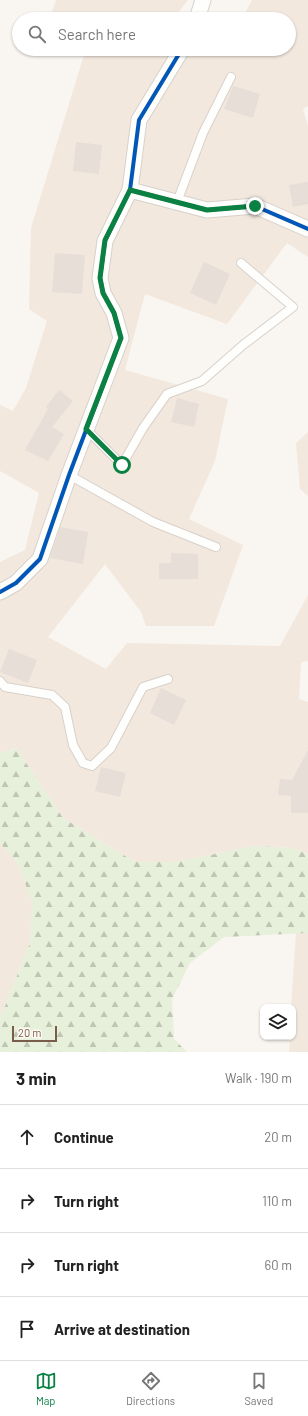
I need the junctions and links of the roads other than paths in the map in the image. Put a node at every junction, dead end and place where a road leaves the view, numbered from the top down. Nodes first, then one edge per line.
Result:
1 (203, 0) edge
2 (199, 12) edge
3 (178, 56) edge
4 (231, 77) dead end
5 (130, 190) junction
6 (177, 202) junction
7 (308, 229) edge
8 (241, 263) dead end
9 (86, 429) junction
10 (69, 475) junction
11 (216, 547) dead end
12 (0, 592) edge
13 (168, 679) dead end
14 (0, 681) edge

1 - 2 street
3 - 5 street
4 - 6 lane
5 - 6 street
5 - 9 street
6 - 7 street
8 - 9 lane
9 - 10 street
10 - 11 lane
10 - 12 street
13 - 14 lane

